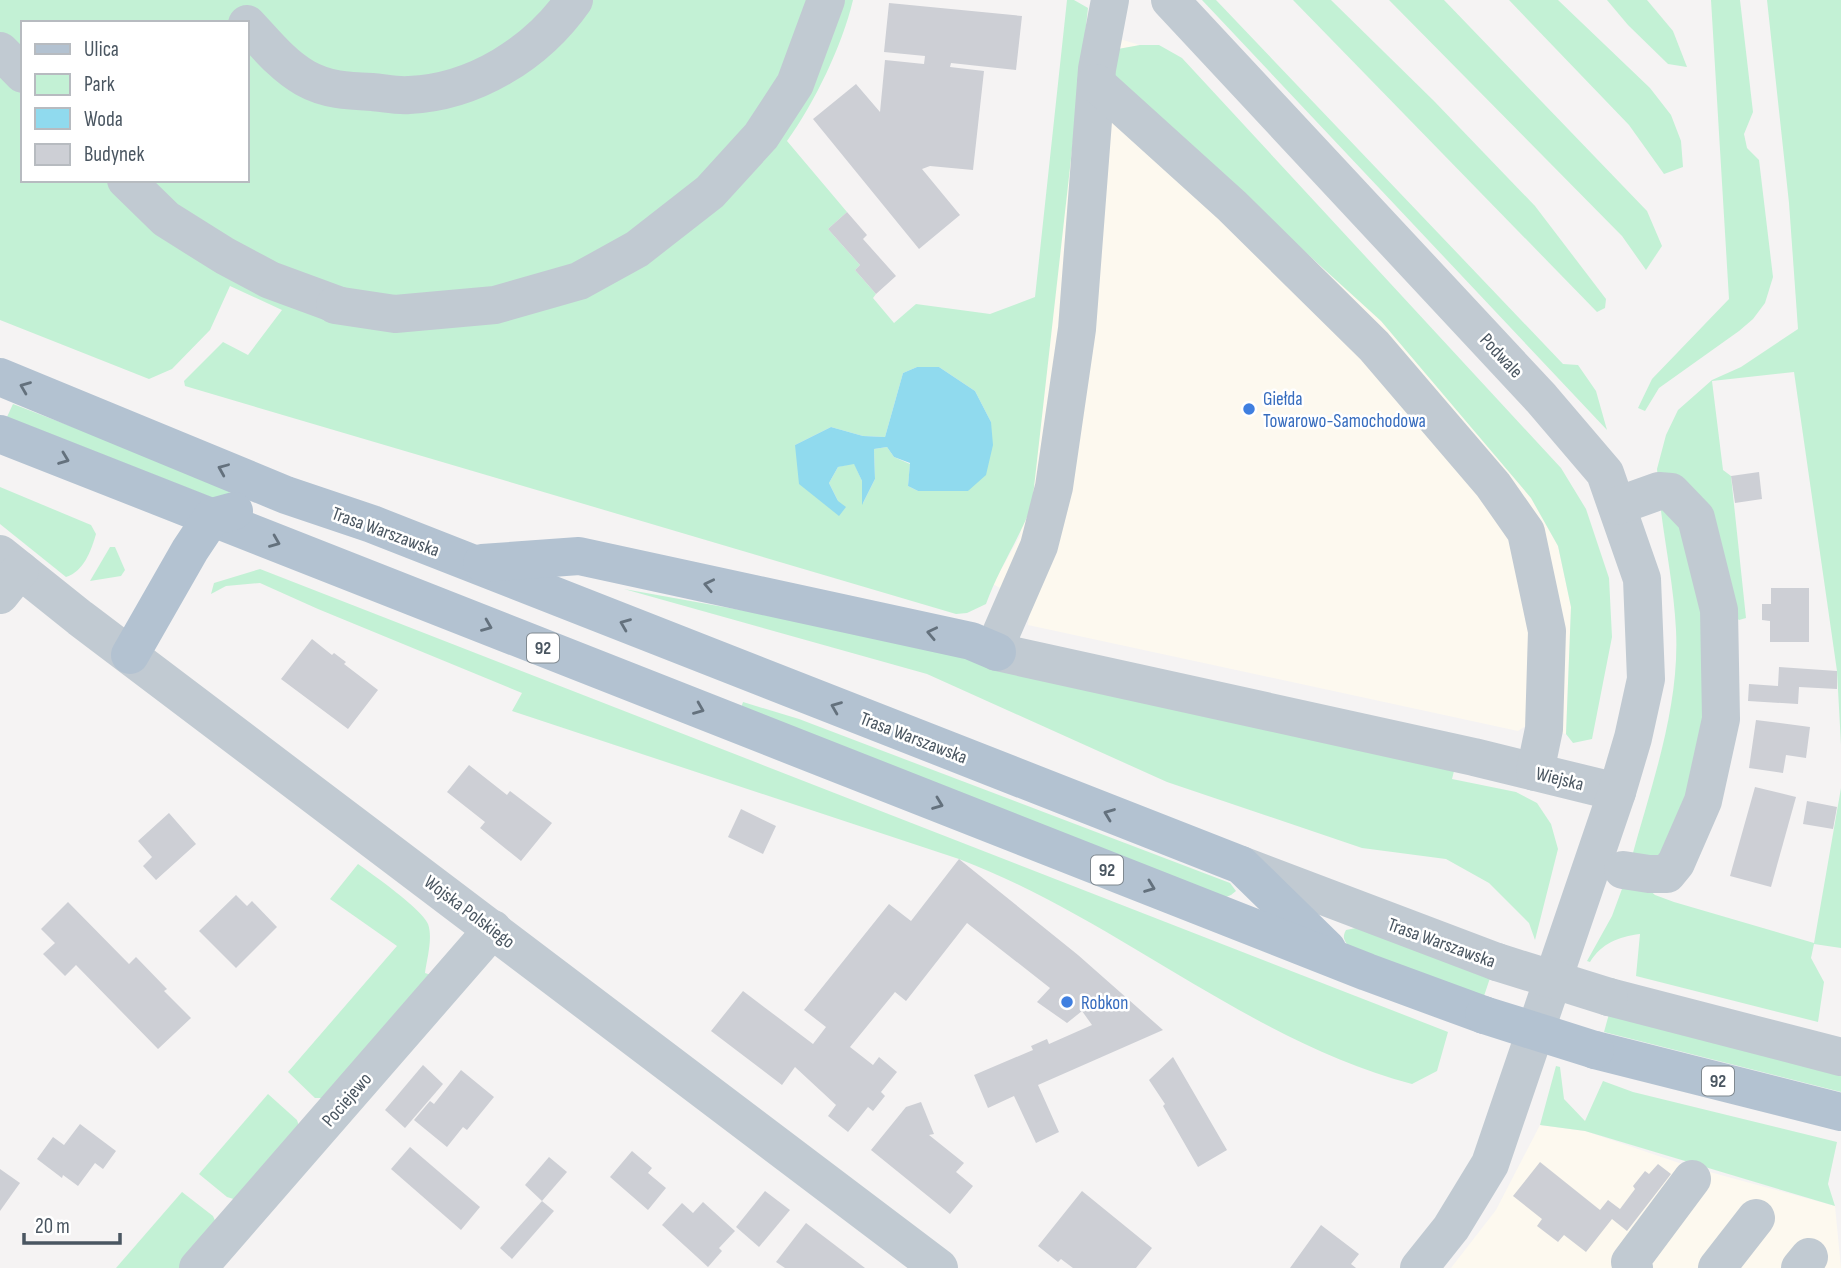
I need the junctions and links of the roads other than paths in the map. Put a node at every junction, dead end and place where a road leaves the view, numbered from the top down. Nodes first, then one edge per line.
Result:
1 (225, 0) edge
2 (574, 0) edge
3 (826, 0) edge
4 (1110, 0) edge
5 (1170, 0) edge
6 (244, 21) edge
7 (248, 25) edge
8 (0, 51) edge
9 (21, 72) edge
10 (1097, 83) junction
11 (128, 182) edge
12 (0, 377) edge
13 (0, 434) edge
14 (286, 495) junction
15 (1617, 506) junction
16 (212, 517) junction
17 (472, 563) junction
18 (7, 573) edge
19 (997, 652) junction
20 (130, 655) junction
21 (1535, 772) junction
22 (1617, 792) junction
23 (1241, 865) junction
24 (1623, 870) dead end
25 (1347, 907) junction
26 (1287, 910) junction
27 (1214, 912) junction
28 (493, 929) junction
29 (1339, 961) junction
30 (1841, 1057) edge
31 (1841, 1112) edge
32 (1692, 1179) dead end
33 (1756, 1218) dead end
34 (198, 1268) edge
35 (939, 1268) edge
36 (1419, 1268) edge
37 (1634, 1268) edge
38 (1717, 1268) edge

1 - 6 street
2 - 7 street
3 - 11 street
4 - 10 street
5 - 15 street, Podwale
8 - 9 street
10 - 19 street
10 - 21 street
14 -> 12 main road, Trasa Warszawska
13 -> 16 main road, 92
14 - 16 main road
14 - 17 main road, Trasa Warszawska
15 - 22 street, Podwale
15 - 24 street
16 - 20 main road
16 -> 27 main road, 92
19 -> 17 main road
23 -> 17 main road, Trasa Warszawska
18 - 20 street, Wojska Polskiego
19 - 21 street, Wiejska
20 - 28 street, Wojska Polskiego
21 - 22 street, Wiejska
22 - 36 street
23 - 25 street, Trasa Warszawska
23 - 26 main road
25 - 26 street
25 - 30 street, Trasa Warszawska, bridge
26 - 27 street
26 - 29 main road
27 - 29 main road, 92
28 - 34 street, Pociejewo
28 - 35 street, Wojska Polskiego
29 - 31 main road, 92, bridge
32 - 37 street
33 - 38 street

